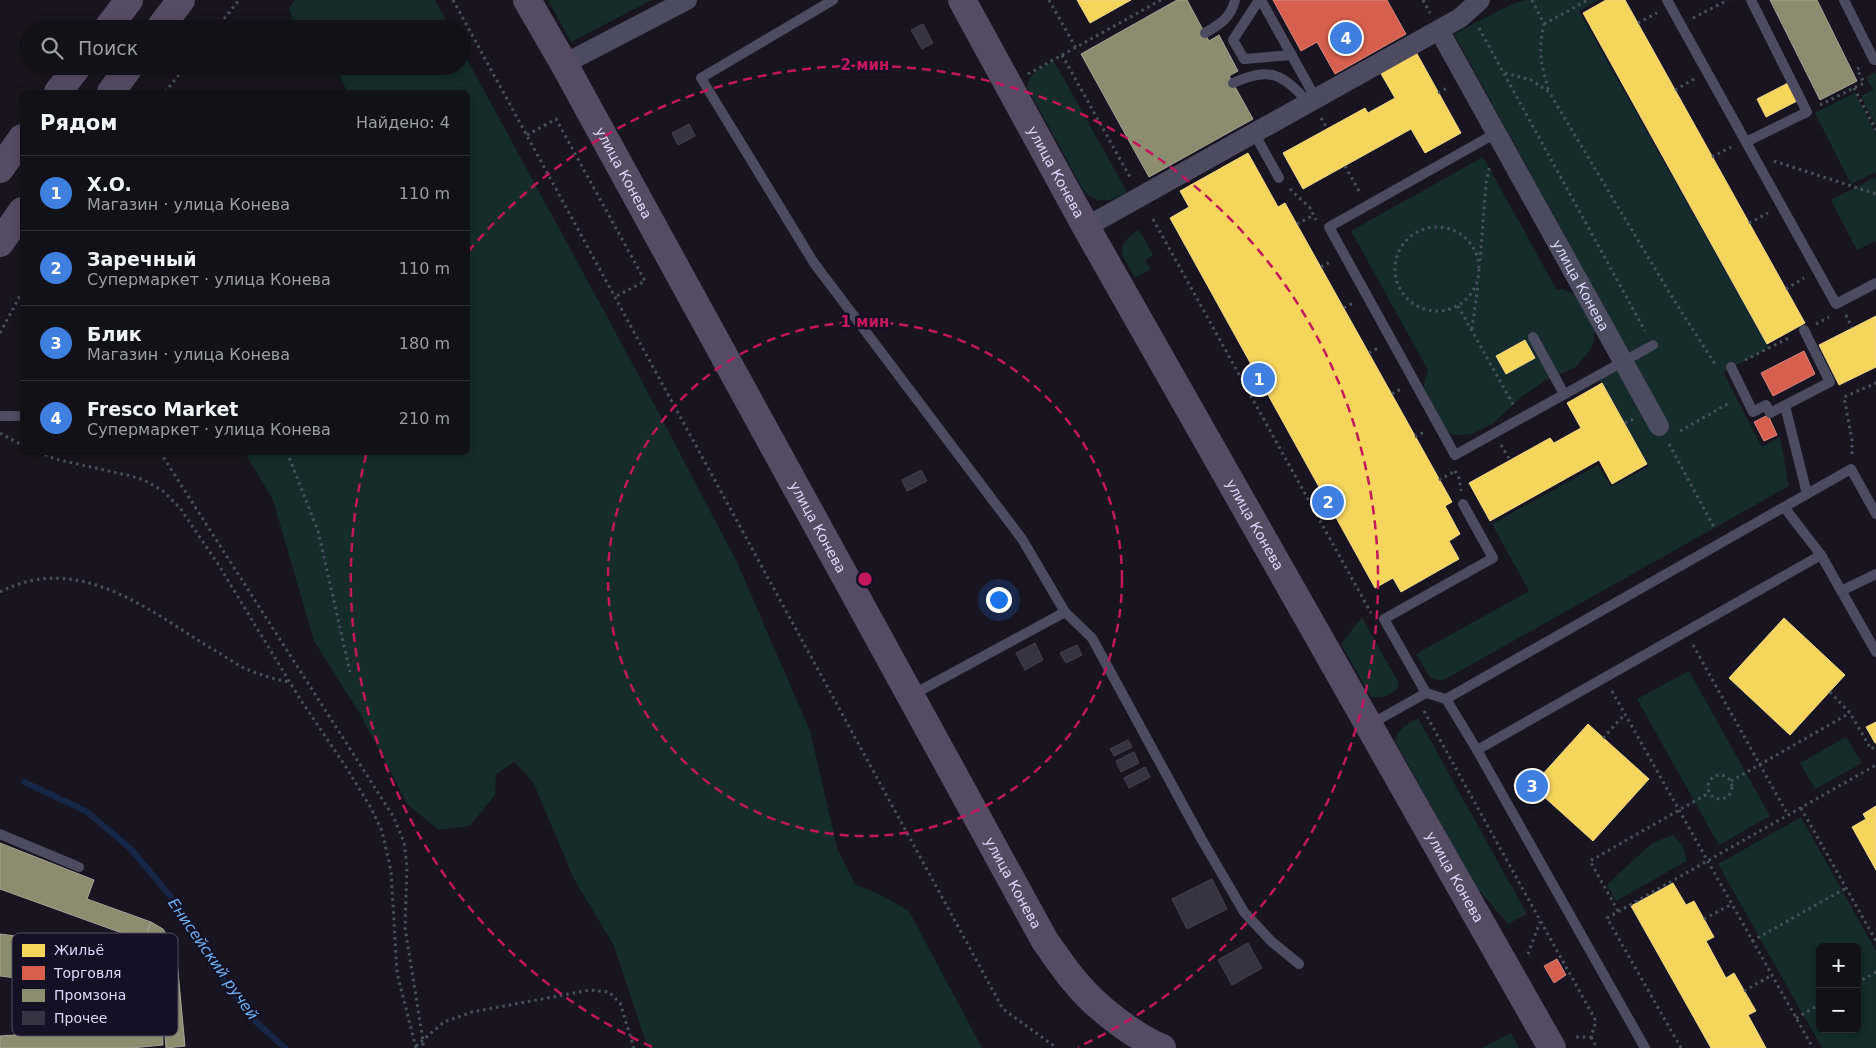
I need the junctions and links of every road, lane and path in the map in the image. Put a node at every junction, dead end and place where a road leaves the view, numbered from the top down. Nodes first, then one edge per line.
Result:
1 (130, 0) edge
2 (180, 0) edge
3 (239, 0) edge
4 (453, 0) edge
5 (527, 0) edge
6 (687, 0) edge
7 (833, 0) edge
8 (962, 0) edge
9 (1049, 0) edge
10 (1161, 0) edge
11 (1236, 0) edge
12 (1260, 0) edge
13 (1480, 0) edge
14 (1532, 0) edge
15 (1588, 0) edge
16 (1667, 0) edge
17 (1728, 0) edge
18 (1751, 0) edge
19 (1844, 0) edge
20 (1657, 13) dead end
21 (1460, 18) junction
22 (114, 20) edge
23 (165, 20) edge
24 (223, 20) edge
25 (464, 20) edge
26 (1544, 24) junction
27 (1638, 24) dead end
28 (1680, 24) junction
29 (1439, 30) junction
30 (470, 31) edge
31 (1205, 33) dead end
32 (1076, 48) junction
33 (1062, 55) junction
34 (1292, 55) junction
35 (1875, 60) edge
36 (564, 64) junction
37 (1505, 73) junction
38 (71, 75) edge
39 (123, 75) edge
40 (179, 75) edge
41 (1694, 79) dead end
42 (1233, 83) dead end
43 (1008, 84) junction
44 (1854, 88) junction
45 (60, 90) edge
46 (112, 90) edge
47 (168, 90) edge
48 (1675, 90) dead end
49 (1549, 92) junction
50 (1315, 106) junction
51 (1807, 112) junction
52 (1327, 128) dead end
53 (1876, 130) edge
54 (1254, 133) junction
55 (1496, 133) junction
56 (527, 135) junction
57 (20, 141) edge
58 (1746, 142) junction
59 (1752, 153) junction
60 (1712, 157) dead end
61 (1345, 166) dead end
62 (0, 169) edge
63 (1279, 178) joint
64 (1135, 187) dead end
65 (1876, 194) edge
66 (1363, 198) dead end
67 (1310, 208) dead end
68 (1768, 213) dead end
69 (20, 214) edge
70 (1314, 215) dead end
71 (1153, 220) dead end
72 (1749, 223) dead end
73 (1297, 224) dead end
74 (1086, 227) junction
75 (0, 243) edge
76 (1329, 262) dead end
77 (1480, 265) junction
78 (1321, 267) dead end
79 (1479, 277) junction
80 (1804, 278) dead end
81 (1876, 283) edge
82 (1786, 288) dead end
83 (20, 296) edge
84 (615, 297) junction
85 (1352, 304) dead end
86 (1458, 306) junction
87 (1344, 308) dead end
88 (1843, 310) dead end
89 (1852, 328) dead end
90 (1472, 330) junction
91 (1804, 330) joint
92 (0, 333) edge
93 (1532, 337) dead end
94 (1652, 345) joint
95 (1376, 349) dead end
96 (1369, 353) dead end
97 (1624, 361) junction
98 (1731, 368) junction
99 (1876, 383) edge
100 (1400, 390) dead end
101 (1392, 394) dead end
102 (1564, 394) junction
103 (1744, 394) junction
104 (1785, 406) junction
105 (0, 416) edge
106 (20, 416) edge
107 (1521, 419) junction
108 (1633, 419) dead end
109 (1625, 423) dead end
110 (1423, 432) dead end
111 (1663, 432) junction
112 (0, 433) edge
113 (1415, 437) dead end
114 (20, 445) edge
115 (1504, 449) dead end
116 (46, 455) edge
117 (162, 455) edge
118 (289, 455) edge
119 (1510, 460) dead end
120 (1851, 469) junction
121 (1455, 471) dead end
122 (1439, 480) dead end
123 (1807, 494) junction
124 (1463, 504) dead end
125 (1784, 507) junction
126 (1876, 514) edge
127 (1722, 542) junction
128 (1821, 555) junction
129 (1876, 574) edge
130 (1841, 591) junction
131 (0, 592) edge
132 (1362, 596) dead end
133 (1065, 612) junction
134 (1685, 632) junction
135 (1876, 652) edge
136 (350, 672) dead end
137 (1604, 678) junction
138 (290, 682) junction
139 (1830, 692) dead end
140 (911, 696) junction
141 (1422, 696) junction
142 (1446, 698) junction
143 (1850, 713) junction
144 (1625, 714) junction
145 (1368, 726) junction
146 (1603, 738) dead end
147 (1876, 746) edge
148 (1477, 750) junction
149 (1760, 764) junction
150 (1876, 766) edge
151 (1731, 780) junction
152 (1520, 785) dead end
153 (1532, 786) dead end
154 (1710, 793) junction
155 (1801, 808) junction
156 (1679, 810) junction
157 (1788, 815) junction
158 (0, 834) edge
159 (1708, 861) junction
160 (79, 867) dead end
161 (1846, 888) junction
162 (1732, 904) junction
163 (1618, 911) junction
164 (1704, 920) dead end
165 (1540, 922) junction
166 (1752, 941) junction
167 (1876, 941) edge
168 (1532, 961) dead end
169 (1299, 964) dead end
170 (1876, 972) edge
171 (1772, 975) junction
172 (1861, 981) edge
173 (1744, 991) dead end
174 (1816, 1006) edge
175 (1796, 1018) junction
176 (1570, 1028) dead end
177 (1591, 1037) junction
178 (424, 1040) junction
179 (416, 1047) edge
180 (423, 1048) edge
181 (634, 1048) edge
182 (1058, 1048) edge
183 (1162, 1048) edge
184 (1552, 1048) edge
185 (1597, 1048) edge
186 (1645, 1048) edge
187 (1680, 1048) edge
188 (1813, 1048) edge

1 - 22 main road
2 - 23 main road
3 - 24 path
4 - 25 path
5 - 36 main road, улица Конева
6 - 36 street
7 - 133 lane
8 - 43 main road, улица Конева
9 - 32 path
10 - 32 path
11 - 31 lane
12 - 34 lane
12 - 34 lane
13 - 21 street
14 - 26 path
15 - 26 path
16 - 28 lane
17 - 28 path
18 - 51 lane
19 - 35 lane
20 - 27 path
21 - 29 street
21 - 37 path
26 - 49 path
28 - 58 lane
29 - 50 street
29 - 55 street, улица Конева
30 - 56 path
32 - 33 path
33 - 43 path
33 - 64 path
34 - 50 lane
35 - 44 path
36 - 140 main road, улица Конева
37 - 49 path
37 - 94 path
38 - 45 main road
39 - 46 main road
40 - 47 path
41 - 48 path
42 - 50 lane
43 - 74 main road, улица Конева
44 - 51 path
44 - 53 path
49 - 98 path
50 - 52 path
50 - 54 street
51 - 58 lane
54 - 63 lane
54 - 74 street
55 - 77 path
55 - 97 street, улица Конева
55 - 107 lane
56 - 84 path
56 - 84 path
57 - 62 main road
58 - 59 lane
59 - 60 path
59 - 65 path
59 - 81 lane
61 - 66 path
63 - 67 path
68 - 72 path
69 - 75 main road
70 - 73 path
71 - 132 path
74 - 145 main road, улица Конева
76 - 78 path
77 - 79 path
77 - 86 path
79 - 86 path
79 - 90 path
80 - 82 path
83 - 92 path
84 - 182 path
85 - 87 path
86 - 90 path
88 - 89 path
90 - 107 path
91 - 98 path
91 - 104 lane
93 - 102 lane
94 - 97 lane
95 - 96 path
97 - 102 lane
97 - 111 street, улица Конева
98 - 103 lane
99 - 120 path
100 - 101 path
102 - 107 lane
103 - 104 lane
103 - 111 path
104 - 123 lane
105 - 106 lane
108 - 109 path
110 - 113 path
111 - 127 path
112 - 114 path
115 - 119 path
116 - 138 path
117 - 178 path
118 - 136 path
120 - 123 lane
120 - 126 lane
121 - 122 path
123 - 125 lane
124 - 141 lane
125 - 127 lane
125 - 128 lane
127 - 142 lane
128 - 130 lane
128 - 134 lane
129 - 130 lane
130 - 135 lane
131 - 138 path
133 - 140 lane
133 - 169 lane
134 - 137 lane
134 - 149 path
137 - 144 path
137 - 148 lane
138 - 179 path
139 - 143 path
140 - 183 main road, улица Конева
141 - 142 lane
141 - 145 lane
141 - 165 path
142 - 148 lane
143 - 147 path
143 - 149 path
144 - 146 path
144 - 156 path
145 - 184 main road, улица Конева
148 - 186 lane
149 - 151 path
149 - 157 path
150 - 155 path
151 - 154 path
151 - 154 path
152 - 153 path
154 - 156 path
155 - 157 path
155 - 161 path
156 - 159 path
156 - 163 path
157 - 159 path
158 - 160 lane
159 - 162 path
159 - 163 path
161 - 166 path
161 - 167 path
162 - 164 path
162 - 166 path
163 - 187 path
165 - 168 path
165 - 177 path
166 - 171 path
170 - 172 path
171 - 173 path
171 - 175 path
174 - 175 path
175 - 188 path
176 - 177 path
177 - 185 path
178 - 179 path
178 - 180 path
178 - 181 path

